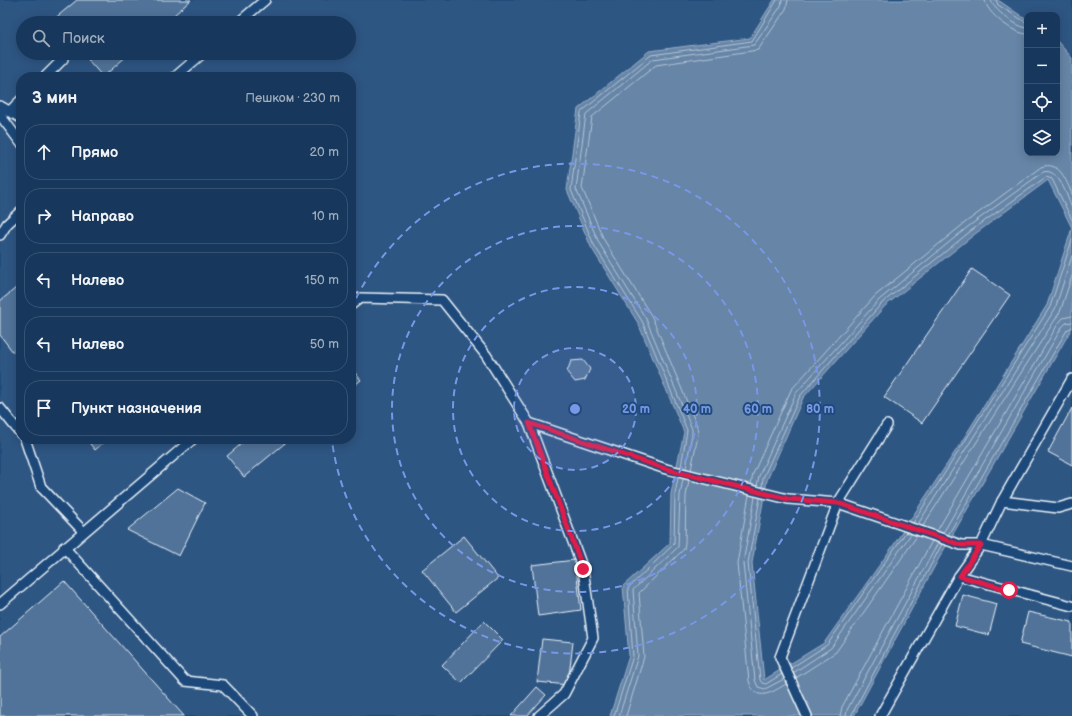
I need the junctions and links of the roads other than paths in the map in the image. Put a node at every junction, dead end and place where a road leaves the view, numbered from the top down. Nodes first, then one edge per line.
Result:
1 (265, 0) edge
2 (246, 16) edge
3 (62, 60) edge
4 (195, 60) edge
5 (50, 72) edge
6 (181, 72) edge
7 (16, 105) edge
8 (0, 106) edge
9 (9, 112) junction
10 (0, 115) edge
11 (16, 116) edge
12 (16, 136) edge
13 (16, 216) edge
14 (0, 235) edge
15 (356, 301) edge
16 (1072, 379) edge
17 (0, 408) edge
18 (529, 423) junction
19 (887, 425) dead end
20 (16, 428) edge
21 (27, 444) edge
22 (186, 444) edge
23 (1002, 502) junction
24 (838, 503) junction
25 (1072, 504) edge
26 (83, 531) junction
27 (981, 545) junction
28 (64, 547) junction
29 (1072, 566) edge
30 (960, 576) junction
31 (0, 604) edge
32 (1072, 606) edge
33 (254, 716) edge
34 (539, 716) edge
35 (807, 716) edge
36 (880, 716) edge

1 - 2 lane
3 - 5 lane
4 - 6 lane
7 - 9 lane
8 - 9 lane
9 - 11 lane
10 - 12 lane
13 - 14 lane
15 - 18 lane
16 - 23 lane
17 - 20 lane
18 - 24 lane
18 - 34 lane
19 - 24 lane
21 - 26 lane
22 - 26 lane
23 - 25 lane
23 - 27 lane
24 - 27 lane
24 - 35 lane
26 - 28 lane
27 - 29 lane
27 - 30 lane
28 - 31 lane
28 - 33 lane
30 - 32 lane
30 - 36 lane

